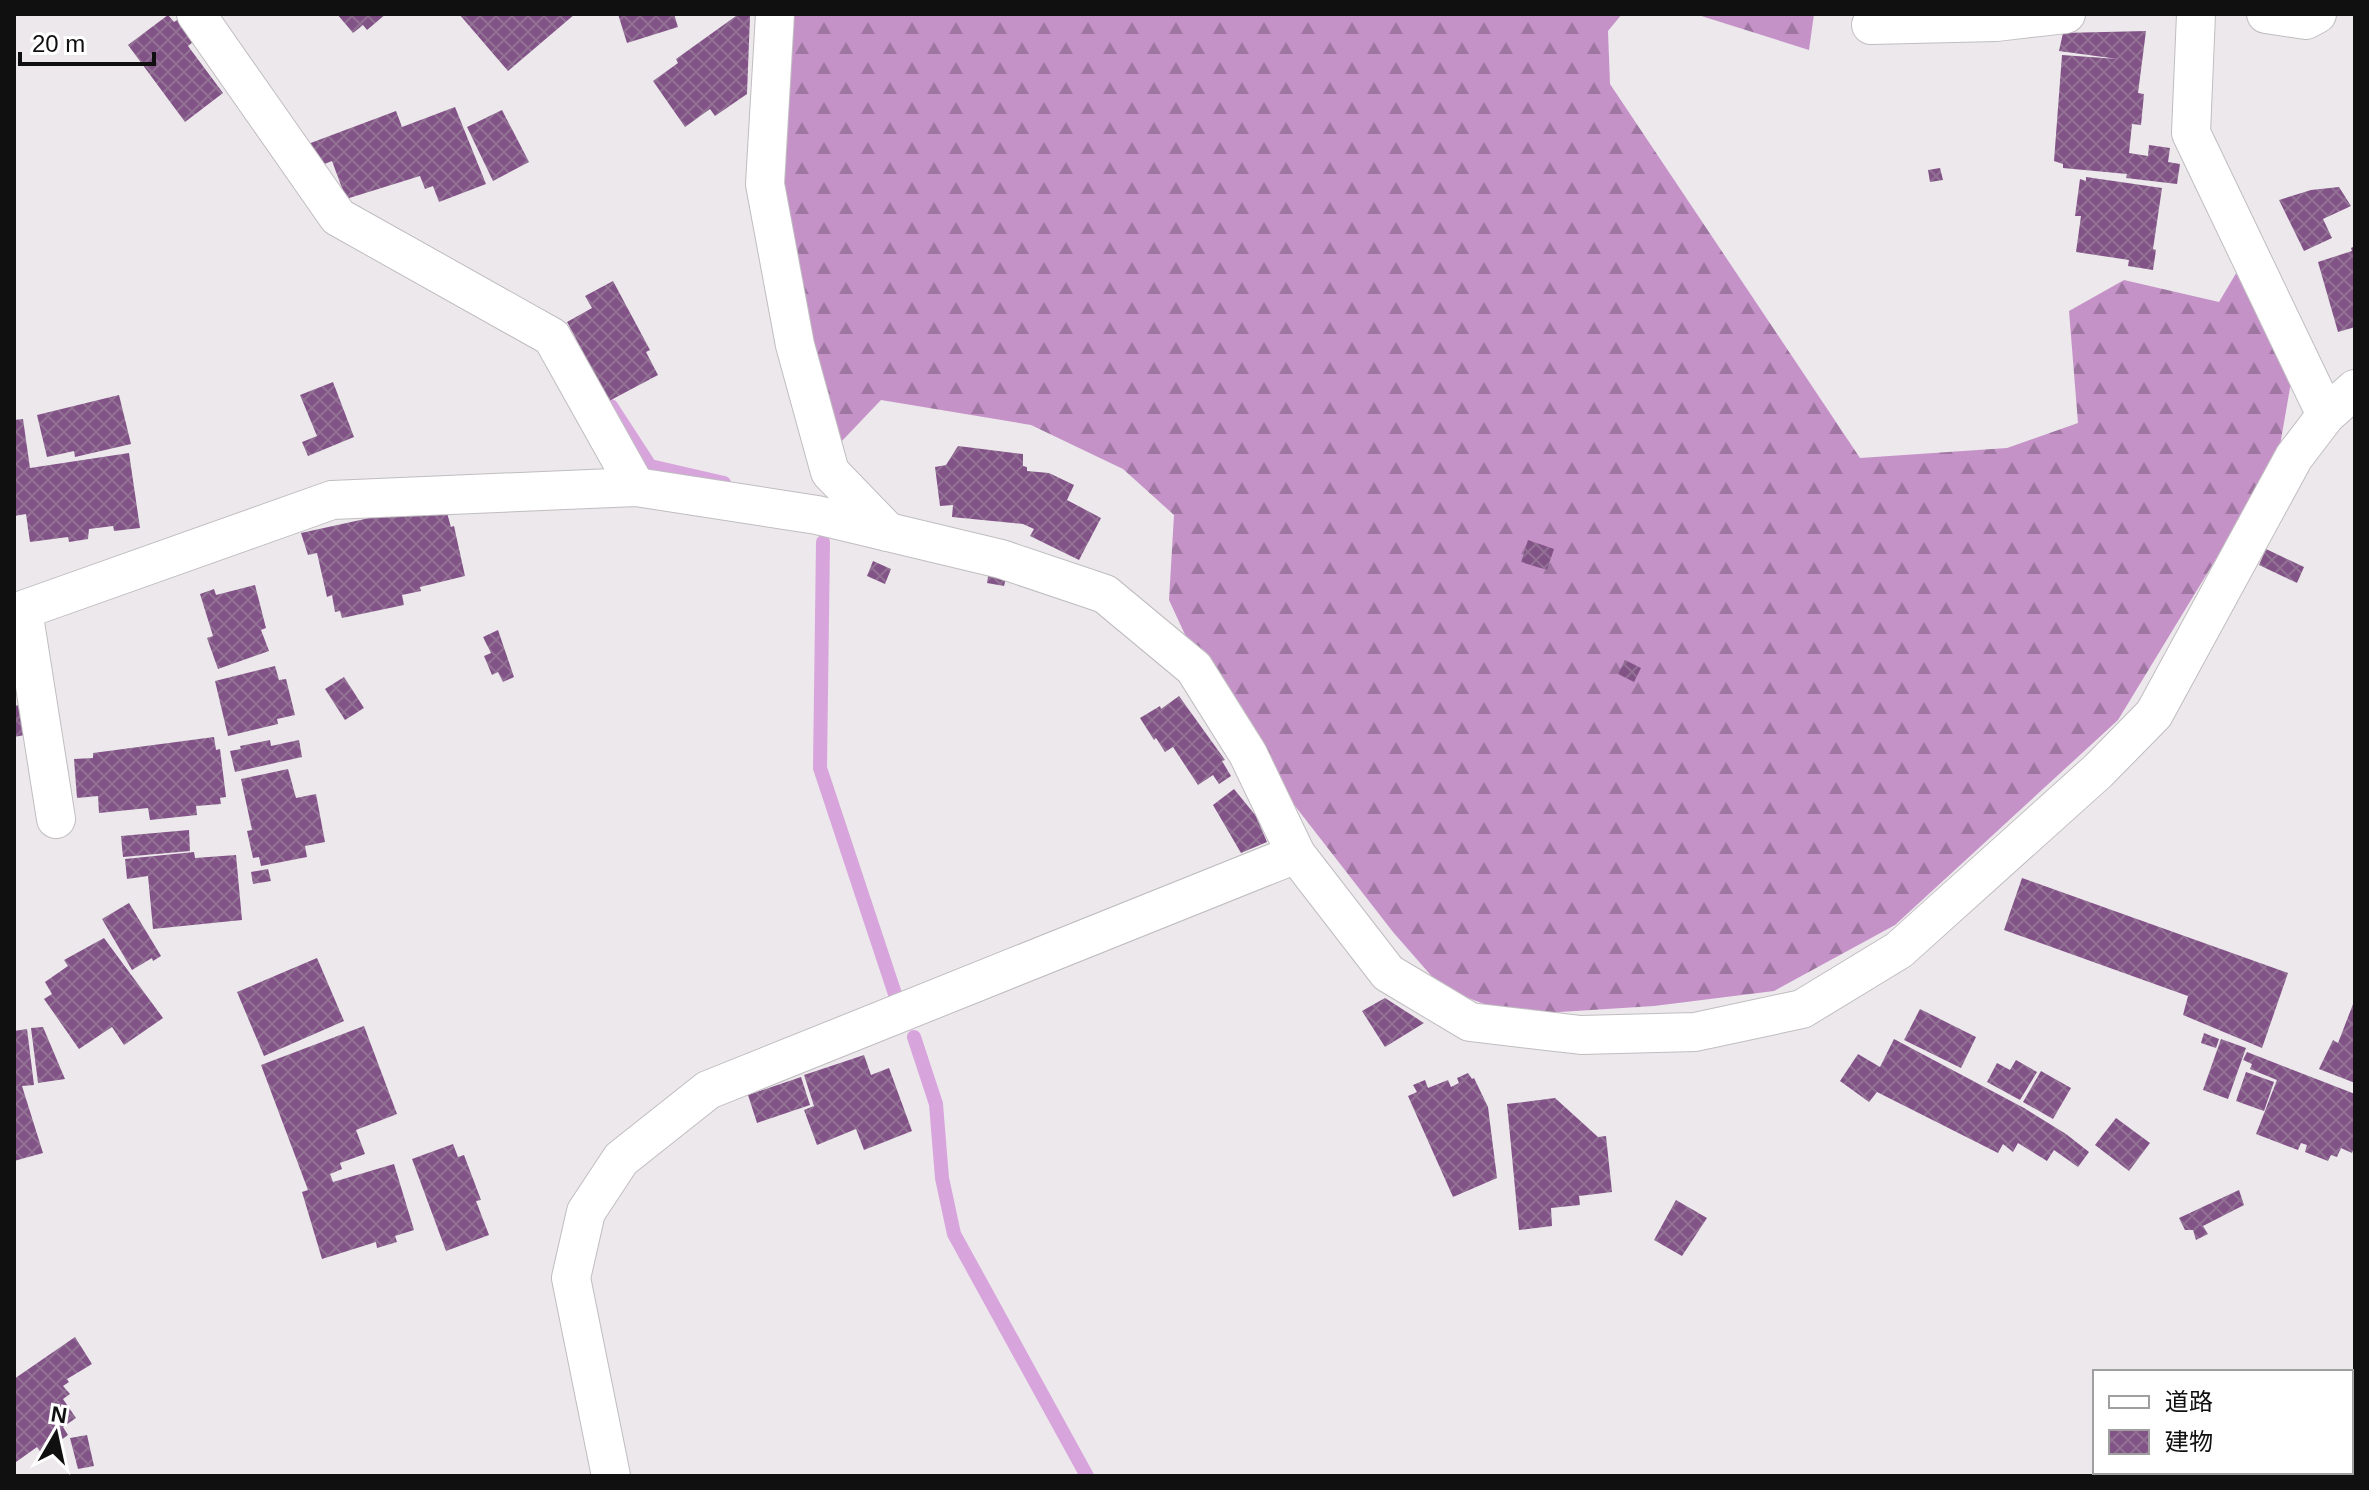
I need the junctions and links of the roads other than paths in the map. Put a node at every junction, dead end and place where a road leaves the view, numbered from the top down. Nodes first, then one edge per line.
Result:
1 (196, 14) edge
2 (775, 14) edge
3 (2066, 14) edge
4 (2196, 14) edge
5 (2266, 14) edge
6 (2317, 14) edge
7 (1871, 25) dead end
8 (2355, 389) edge
9 (2326, 415) junction
10 (636, 487) junction
11 (888, 532) junction
12 (19, 612) edge
13 (56, 819) dead end
14 (1296, 854) junction
15 (611, 1476) edge

1 - 10 street
2 - 11 street
3 - 7 street
4 - 9 street
5 - 6 street
8 - 9 street
9 - 14 street
10 - 11 street
10 - 12 street
11 - 14 street
12 - 13 street
14 - 15 street

